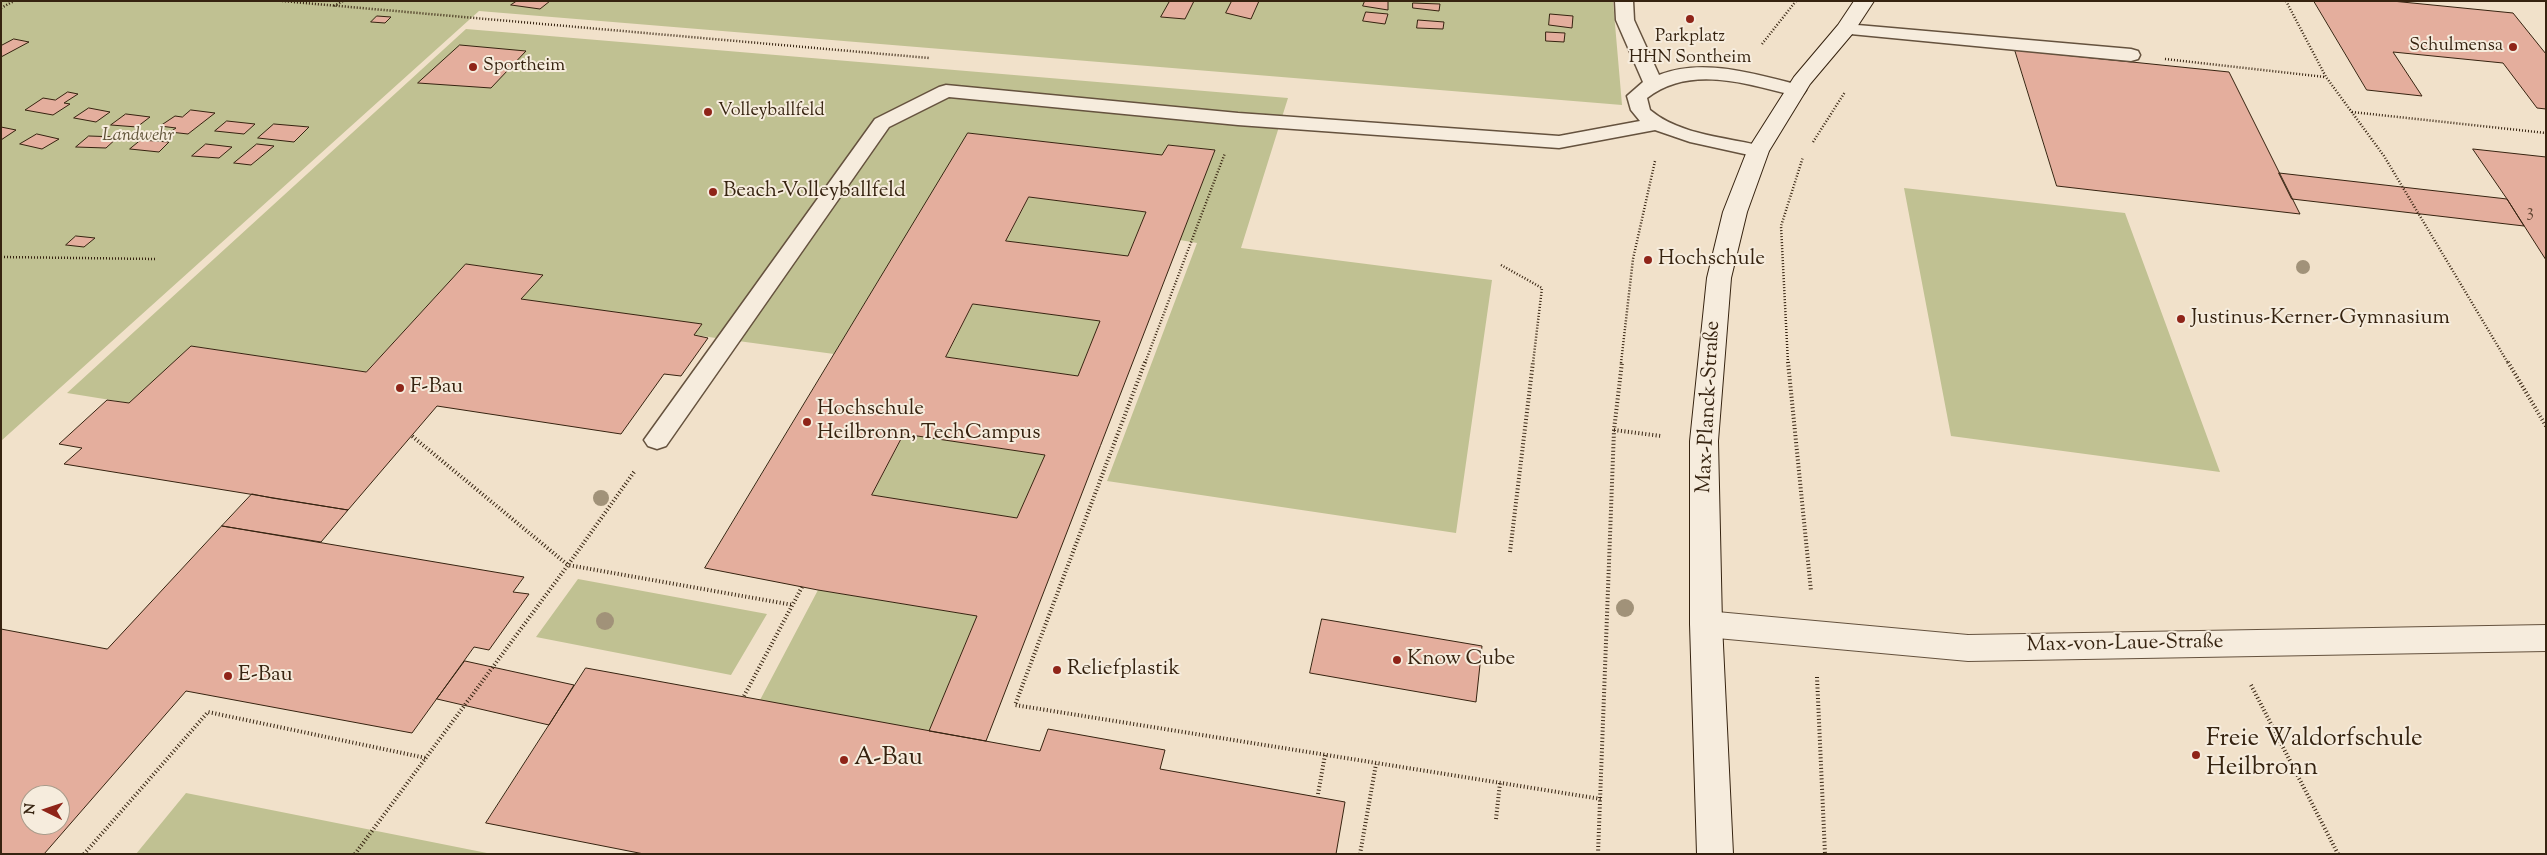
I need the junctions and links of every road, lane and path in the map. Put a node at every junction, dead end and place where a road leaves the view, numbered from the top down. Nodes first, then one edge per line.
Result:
1 (14, 1) edge
2 (282, 1) edge
3 (342, 1) edge
4 (1624, 1) edge
5 (1796, 1) edge
6 (1864, 1) edge
7 (2286, 1) edge
8 (333, 6) junction
9 (1, 8) edge
10 (1846, 29) junction
11 (2131, 55) joint
12 (930, 58) dead end
13 (1737, 76) junction
14 (2326, 77) junction
15 (1653, 82) junction
16 (1796, 90) junction
17 (1847, 90) dead end
18 (2352, 112) junction
19 (1238, 119) junction
20 (1661, 126) junction
21 (2546, 132) edge
22 (1758, 151) junction
23 (1, 257) edge
24 (156, 259) dead end
25 (1500, 265) dead end
26 (2546, 426) edge
27 (412, 436) dead end
28 (656, 440) joint
29 (1510, 552) dead end
30 (568, 565) junction
31 (802, 587) dead end
32 (793, 605) junction
33 (1706, 624) junction
34 (1816, 635) junction
35 (2546, 638) edge
36 (2230, 644) junction
37 (744, 696) dead end
38 (1325, 755) junction
39 (426, 758) junction
40 (1376, 764) junction
41 (1500, 783) junction
42 (1318, 794) dead end
43 (1601, 799) junction
44 (1496, 819) dead end
45 (84, 854) edge
46 (355, 854) edge
47 (1360, 854) edge
48 (1598, 854) edge
49 (1715, 854) edge
50 (1825, 854) edge
51 (2338, 854) edge

1 - 9 path
2 - 8 path
3 - 8 path
4 - 15 lane
5 - 13 path
6 - 10 street, Max-Planck-Straße
7 - 14 path
8 - 12 path
10 - 11 lane
10 - 16 street, Max-Planck-Straße
11 - 14 path
13 - 15 lane
13 - 16 lane
14 - 18 path
15 - 20 lane
16 - 22 street, Max-Planck-Straße
17 - 34 path
18 - 21 path
18 - 26 path
19 - 20 lane
19 - 28 lane
19 - 38 path
20 - 22 lane
20 - 43 path
22 - 33 street, Max-Planck-Straße
23 - 24 path
25 - 29 path
27 - 30 path
28 - 30 path
30 - 32 path
30 - 39 path
31 - 32 path
32 - 37 path
33 - 34 street, Max-von-Laue-Straße
33 - 49 street, Max-Planck-Straße
34 - 36 street, Max-von-Laue-Straße
34 - 50 path
35 - 36 street, Max-von-Laue-Straße
36 - 51 path
38 - 40 path
38 - 42 path
39 - 45 path
39 - 46 path
40 - 41 path
40 - 47 path
41 - 43 path
41 - 44 path
43 - 48 path

